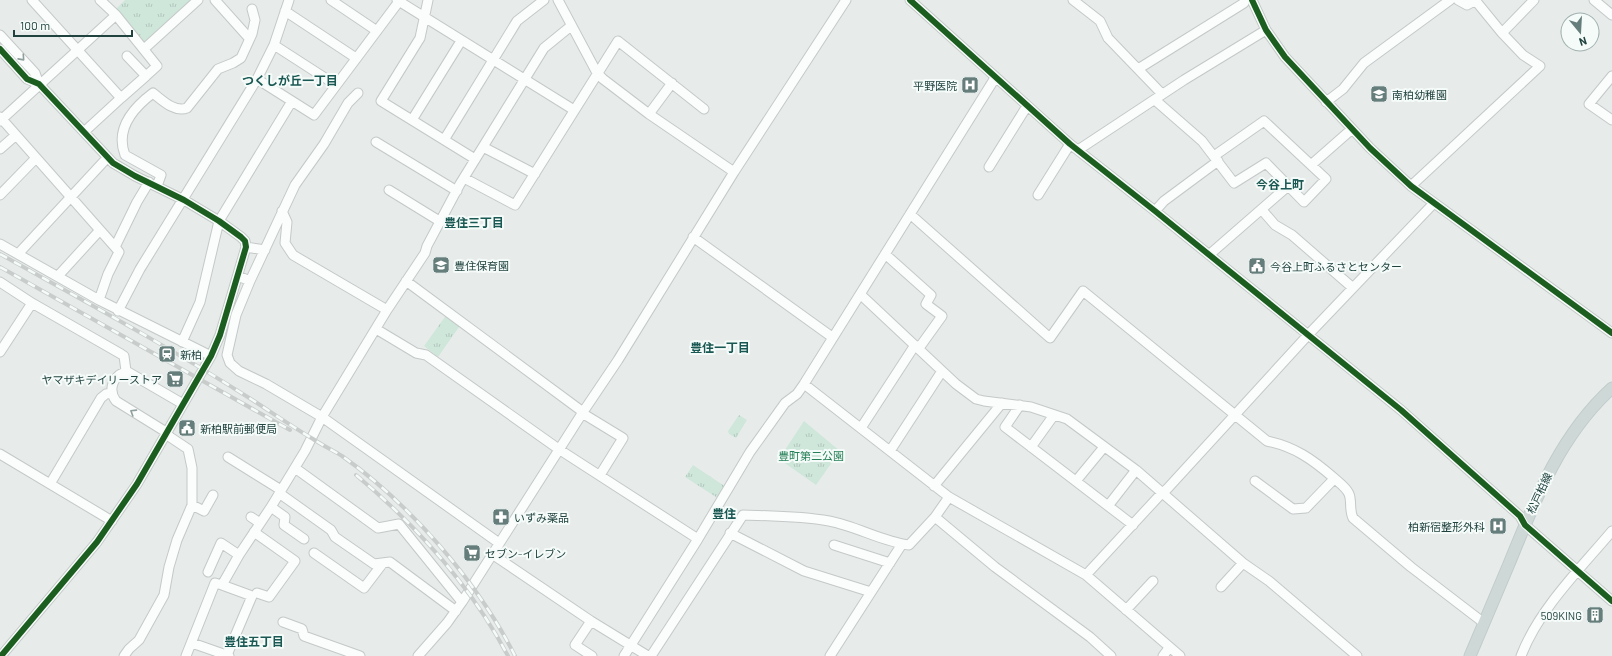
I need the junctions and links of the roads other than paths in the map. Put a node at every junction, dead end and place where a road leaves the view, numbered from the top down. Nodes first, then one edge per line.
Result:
1 (32, 0) edge
2 (100, 0) edge
3 (198, 0) edge
4 (215, 0) edge
5 (289, 0) edge
6 (331, 0) edge
7 (399, 0) edge
8 (428, 0) edge
9 (544, 0) edge
10 (558, 0) edge
11 (846, 0) edge
12 (910, 0) edge
13 (1073, 0) edge
14 (1450, 0) edge
15 (1458, 0) edge
16 (1476, 0) edge
17 (1534, 0) edge
18 (1594, 0) edge
19 (1250, 1) edge
20 (252, 9) dead end
21 (285, 11) junction
22 (116, 15) junction
23 (1612, 15) edge
24 (424, 18) junction
25 (571, 26) junction
26 (1266, 30) junction
27 (377, 31) junction
28 (1502, 33) junction
29 (0, 35) edge
30 (250, 38) junction
31 (461, 41) junction
32 (274, 45) junction
33 (0, 49) edge
34 (144, 49) junction
35 (77, 50) junction
36 (127, 56) dead end
37 (356, 58) junction
38 (493, 60) junction
39 (1138, 69) junction
40 (597, 73) junction
41 (146, 76) junction
42 (1612, 76) edge
43 (995, 78) junction
44 (257, 79) junction
45 (525, 80) junction
46 (672, 83) junction
47 (39, 84) junction
48 (336, 85) junction
49 (358, 93) dead end
50 (1162, 94) junction
51 (121, 98) junction
52 (1155, 100) junction
53 (292, 101) junction
54 (1326, 102) junction
55 (1027, 106) junction
56 (704, 109) dead end
57 (574, 110) junction
58 (649, 114) junction
59 (1, 119) edge
60 (412, 120) junction
61 (1612, 120) edge
62 (1352, 129) junction
63 (84, 132) junction
64 (16, 135) junction
65 (444, 140) junction
66 (376, 142) dead end
67 (483, 147) junction
68 (1074, 147) junction
69 (0, 149) edge
70 (36, 158) junction
71 (107, 158) junction
72 (475, 159) junction
73 (1216, 159) junction
74 (1312, 165) junction
75 (989, 167) dead end
76 (734, 172) junction
77 (535, 174) junction
78 (464, 178) junction
79 (153, 184) junction
80 (1288, 186) junction
81 (1411, 186) junction
82 (389, 190) dead end
83 (457, 191) junction
84 (0, 195) edge
85 (1038, 195) dead end
86 (70, 197) junction
87 (184, 200) junction
88 (1434, 203) junction
89 (1262, 210) junction
90 (282, 211) junction
91 (1155, 211) junction
92 (910, 214) junction
93 (219, 221) junction
94 (441, 222) junction
95 (100, 230) junction
96 (693, 237) junction
97 (0, 244) edge
98 (115, 247) junction
99 (246, 248) junction
100 (265, 250) junction
101 (18, 254) junction
102 (885, 254) junction
103 (1209, 255) junction
104 (58, 276) junction
105 (238, 276) junction
106 (250, 281) junction
107 (406, 281) junction
108 (0, 282) edge
109 (1353, 288) junction
110 (860, 294) junction
111 (99, 300) junction
112 (32, 303) junction
113 (387, 310) junction
114 (118, 311) junction
115 (376, 329) junction
116 (1612, 333) edge
117 (1308, 335) junction
118 (832, 337) junction
119 (182, 342) junction
120 (917, 347) junction
121 (0, 352) edge
122 (211, 356) junction
123 (942, 371) junction
124 (126, 372) junction
125 (804, 384) junction
126 (1612, 388) edge
127 (111, 393) junction
128 (1002, 403) junction
129 (183, 404) junction
130 (1020, 405) junction
131 (583, 412) junction
132 (1235, 414) junction
133 (1054, 415) junction
134 (322, 417) junction
135 (861, 428) junction
136 (166, 432) junction
137 (1031, 447) junction
138 (1104, 447) junction
139 (560, 450) junction
140 (890, 451) junction
141 (0, 454) edge
142 (228, 457) dead end
143 (294, 468) junction
144 (1136, 470) junction
145 (600, 476) junction
146 (1334, 478) junction
147 (1076, 481) junction
148 (1255, 481) dead end
149 (50, 484) junction
150 (934, 486) junction
151 (280, 492) junction
152 (1162, 492) junction
153 (213, 495) dead end
154 (949, 497) junction
155 (192, 505) junction
156 (1108, 506) junction
157 (270, 507) junction
158 (251, 517) dead end
159 (935, 518) junction
160 (112, 521) junction
161 (260, 523) junction
162 (1133, 525) junction
163 (1525, 525) junction
164 (1612, 530) edge
165 (254, 532) junction
166 (730, 533) junction
167 (698, 539) junction
168 (304, 540) dead end
169 (499, 543) junction
170 (902, 544) junction
171 (834, 545) dead end
172 (314, 553) dead end
173 (492, 554) junction
174 (238, 555) junction
175 (383, 563) junction
176 (890, 563) junction
177 (1243, 563) junction
178 (1578, 571) junction
179 (208, 572) dead end
180 (1086, 575) junction
181 (1153, 581) dead end
182 (222, 585) junction
183 (1221, 587) dead end
184 (871, 592) junction
185 (257, 593) dead end
186 (1612, 601) edge
187 (462, 602) junction
188 (1126, 610) junction
189 (456, 611) junction
190 (591, 621) junction
191 (283, 622) dead end
192 (1484, 623) junction
193 (192, 643) junction
194 (630, 646) junction
195 (1169, 648) junction
196 (1, 656) edge
197 (124, 656) edge
198 (186, 656) edge
199 (228, 656) edge
200 (360, 656) edge
201 (418, 656) edge
202 (592, 656) edge
203 (624, 656) edge
204 (648, 656) edge
205 (651, 656) edge
206 (830, 656) edge
207 (1111, 656) edge
208 (1164, 656) edge
209 (1180, 656) edge
210 (1357, 656) edge
211 (1470, 656) edge
212 (1520, 656) edge

1 - 35 street
2 - 22 street
3 - 34 street
4 - 30 street
5 - 21 street
6 - 27 street
7 - 24 street
7 - 27 street
8 - 24 street
9 - 38 street
10 - 25 street
11 - 76 street
12 - 43 street
13 - 39 street
14 - 54 street
15 - 16 street
16 - 28 street
17 - 28 street
18 - 23 street
19 - 26 street
19 - 39 street
20 - 30 street
21 - 32 street
21 - 37 street
22 - 34 street
22 - 35 street
24 - 31 street
24 - 60 street
25 - 40 street
25 - 45 street
26 - 50 street
26 - 54 street
27 - 37 street
28 - 81 street
29 -> 47 street
30 - 79 street
31 - 38 street
31 - 60 street
32 - 44 street
32 - 48 street
33 - 47 street
34 - 41 street
35 - 47 street
35 - 51 street
36 - 41 street
37 - 48 street
38 - 45 street
38 - 65 street
39 - 50 street
40 - 46 street
40 - 57 street
40 - 58 street
41 - 51 street
42 - 61 street
43 - 55 street
43 - 92 street
44 - 53 street
44 - 87 street
45 - 57 street
45 - 67 street
46 - 56 street
46 - 58 street
47 - 59 street
47 - 63 street
48 - 53 street
49 - 90 street
50 - 52 street
51 - 63 street
52 - 68 street
52 - 73 street
53 - 93 street
54 - 62 street
55 - 68 street
55 - 75 street
57 - 77 street
58 - 76 street
59 - 64 street
60 - 65 street
62 - 74 street
62 - 81 street
63 - 71 street
64 - 69 street
64 - 70 street
65 - 72 street
66 - 83 street
67 - 72 street
67 - 77 street
68 - 85 street
68 - 91 street
70 - 84 street
70 - 86 street
71 - 79 street
71 - 86 street
72 - 78 street
73 - 74 street
73 - 80 street
73 - 91 street
74 - 80 street
76 - 96 street
77 - 78 street
78 - 83 street
79 - 87 street
79 - 98 street
80 - 89 street
81 - 88 street
82 - 94 street
83 - 94 street
86 - 95 street
86 - 101 street
87 - 93 street
87 - 114 street
88 - 109 street
88 - 116 street
89 - 103 street
89 - 109 street
90 - 100 street
90 - 113 street
91 - 103 street
92 - 102 street
92 - 132 street
93 - 99 street
93 - 119 street
94 - 107 street
95 - 98 street
95 - 104 street
96 - 118 street
96 - 131 street
97 - 101 street
98 - 111 street
99 - 100 street
99 - 105 street
100 - 106 street
101 - 104 street
102 - 110 street
102 - 120 street
103 - 117 street
104 - 111 street
105 - 106 street
105 - 122 street
106 - 134 street
107 - 113 street
107 - 131 street
108 - 112 street
109 - 117 street
110 - 118 street
110 - 120 street
111 - 114 street
112 - 121 street
112 - 124 street
113 - 115 street
114 - 119 street
115 - 134 street
115 - 139 street
117 - 132 street
117 - 163 street
118 - 125 street
119 - 122 street
120 - 123 street
120 - 135 street
122 - 129 street
123 - 128 street
123 - 140 street
124 - 127 street
124 - 129 street
125 - 135 street
125 - 167 street
126 - 163 main road, 松戸柏線
136 -> 127 street
127 - 149 street
128 - 130 street
128 - 150 street
129 - 136 street
130 - 133 street
130 - 137 street
131 - 139 street
131 - 145 street
132 - 146 street
132 - 152 street
133 - 137 street
133 - 138 street
134 - 143 street
134 - 169 street
135 - 140 street
136 - 155 street
136 - 160 street
137 - 147 street
138 - 144 street
138 - 147 street
139 - 145 street
139 - 169 street
140 - 150 street
141 - 149 street
142 - 151 street
143 - 151 street
143 - 187 street
144 - 152 street
144 - 156 street
145 - 167 street
146 - 148 street
146 - 192 street
147 - 156 street
149 - 160 street
150 - 154 street
151 - 157 street
151 - 175 street
152 - 162 street
152 - 177 street
153 - 155 street
154 - 159 street
154 - 180 street
155 - 197 street
156 - 162 street
157 - 161 street
157 - 168 street
158 - 161 street
159 - 170 street
159 - 207 street
160 - 196 street
161 - 165 street
162 - 180 street
163 - 178 street
163 - 192 main road, 松戸柏線
164 - 178 street
165 - 174 street
165 - 185 street
166 - 170 street
166 - 184 street
166 - 205 street
167 - 194 street
169 - 173 street
170 - 176 street
171 - 176 street
172 - 175 street
173 - 187 street
173 - 190 street
174 - 179 street
174 - 182 street
175 - 189 street
176 - 184 street
177 - 183 street
177 - 210 street
178 - 186 street
178 - 212 street
180 - 188 street
181 - 188 street
182 - 193 street
182 - 199 street
184 - 206 street
187 - 189 street
188 - 195 street
189 - 201 street
190 - 194 street
190 - 202 street
191 - 200 street
192 - 211 main road, 松戸柏線
193 - 198 street
193 - 199 street
194 - 203 street
194 - 204 street
195 - 208 street
195 - 209 street

